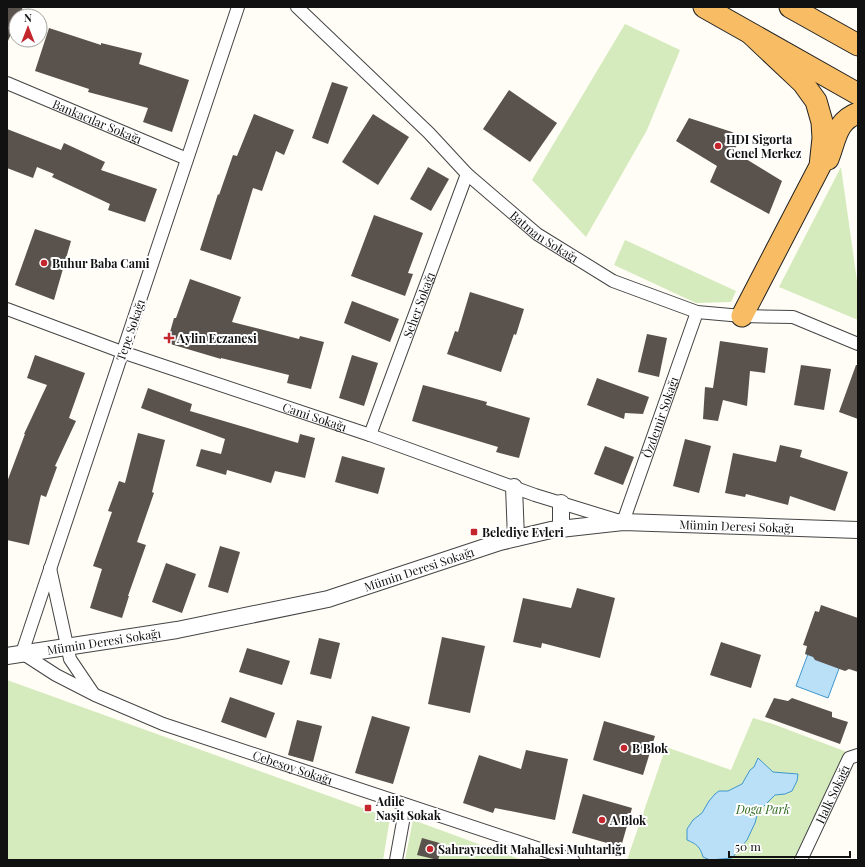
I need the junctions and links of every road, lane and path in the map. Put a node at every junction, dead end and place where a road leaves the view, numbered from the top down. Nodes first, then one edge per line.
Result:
1 (238, 7) edge
2 (297, 7) edge
3 (704, 7) edge
4 (790, 7) edge
5 (751, 34) junction
6 (858, 45) edge
7 (7, 83) edge
8 (858, 94) edge
9 (858, 113) edge
10 (187, 159) junction
11 (467, 174) junction
12 (816, 181) junction
13 (7, 309) edge
14 (697, 312) junction
15 (748, 316) junction
16 (858, 344) edge
17 (122, 352) junction
18 (370, 435) junction
19 (514, 487) junction
20 (562, 503) junction
21 (623, 522) junction
22 (561, 529) junction
23 (858, 530) edge
24 (516, 538) junction
25 (50, 568) junction
26 (68, 652) junction
27 (14, 654) edge
28 (56, 674) junction
29 (95, 695) junction
30 (858, 755) edge
31 (406, 805) junction
32 (396, 860) edge
33 (572, 860) edge
34 (801, 860) edge

1 - 10 street, Tepe Sokağı
2 - 11 street, Batman Sokağı
3 - 5 highway
4 - 6 highway
5 - 8 highway
5 - 12 highway
7 - 10 street, Bankacılar Sokağı
9 - 12 highway
10 - 17 street, Tepe Sokağı
11 - 14 street, Batman Sokağı
11 - 18 street, Seher Sokağı
12 - 15 highway
13 - 17 street, Cami Sokağı
14 - 15 street, Batman Sokağı
14 - 21 street, Özdemir Sokağı
15 - 16 street, Batman Sokağı
17 - 18 street, Cami Sokağı
17 - 25 street, Tepe Sokağı
18 - 19 street, Cami Sokağı
19 - 20 street, Cami Sokağı
19 - 24 street
20 - 21 street, Cami Sokağı
20 - 22 street
21 - 22 street, Mümin Deresi Sokağı
21 - 23 street, Mümin Deresi Sokağı
22 - 24 street, Mümin Deresi Sokağı
24 - 26 street, Mümin Deresi Sokağı
25 - 26 street
25 - 27 street, Tepe Sokağı
26 - 27 street, Mümin Deresi Sokağı
26 - 28 street
26 - 29 street
27 - 28 street, Cebesoy Sokağı
28 - 29 street, Cebesoy Sokağı
29 - 31 street, Cebesoy Sokağı
30 - 34 street, Halk Sokağı
31 - 32 street
31 - 33 street, Cebesoy Sokağı

